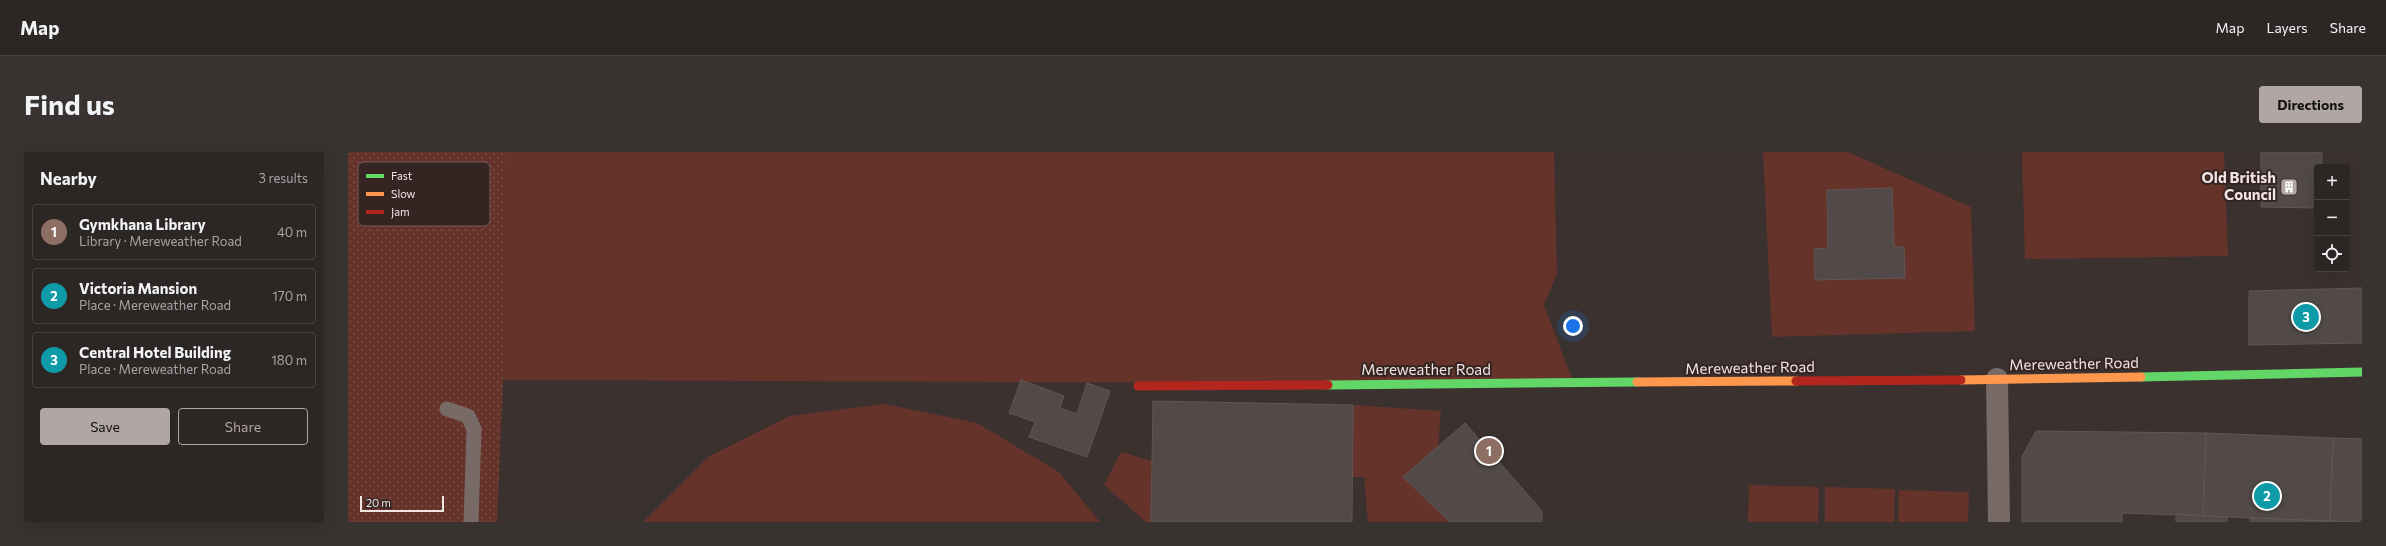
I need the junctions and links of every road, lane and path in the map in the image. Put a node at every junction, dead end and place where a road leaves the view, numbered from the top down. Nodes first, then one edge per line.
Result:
1 (2362, 372) edge
2 (1997, 379) junction
3 (1138, 386) dead end
4 (447, 409) dead end
5 (471, 522) edge
6 (1999, 522) edge

1 - 2 street, Mereweather Road
2 - 3 street, Mereweather Road
2 - 6 street
4 - 5 lane

